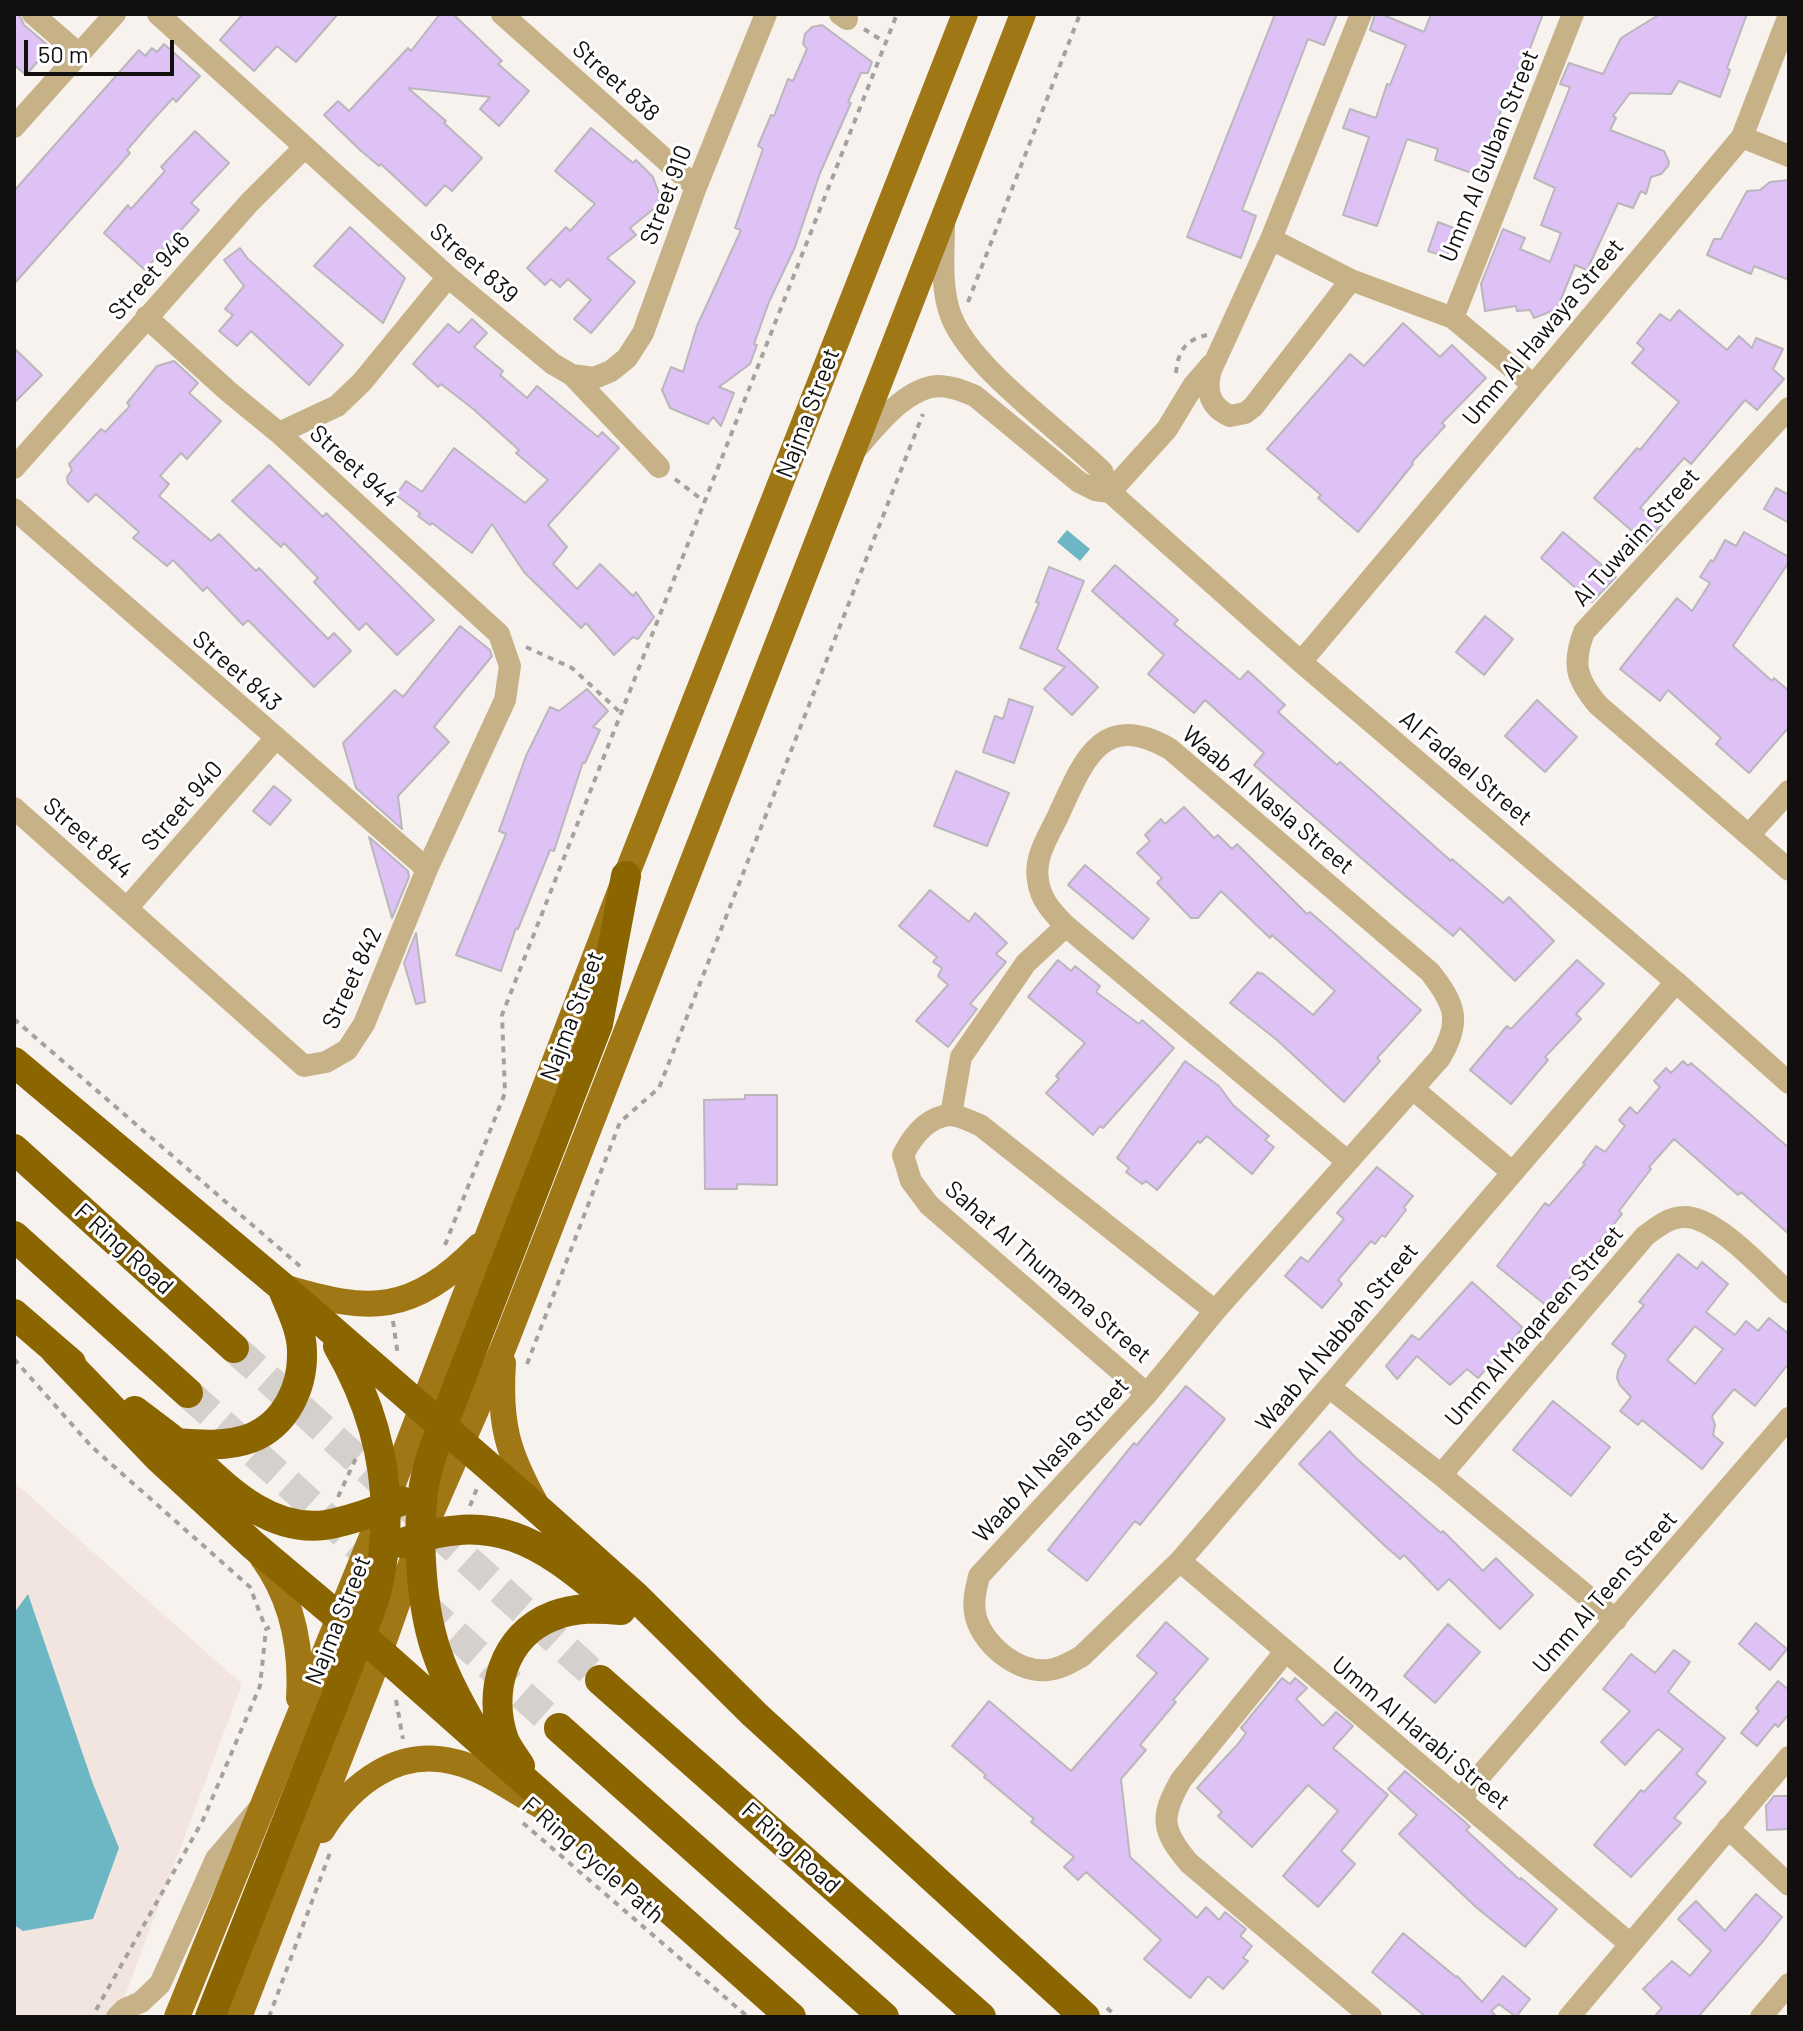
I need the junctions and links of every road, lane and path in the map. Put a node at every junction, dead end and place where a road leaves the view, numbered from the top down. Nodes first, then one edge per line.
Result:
1 (33, 14) edge
2 (115, 14) edge
3 (158, 14) edge
4 (502, 14) edge
5 (766, 14) edge
6 (897, 14) edge
7 (965, 14) edge
8 (1023, 14) edge
9 (1080, 14) edge
10 (1361, 14) edge
11 (1573, 14) edge
12 (1789, 15) edge
13 (79, 54) junction
14 (14, 127) edge
15 (1742, 137) junction
16 (305, 147) junction
17 (1789, 156) edge
18 (696, 187) junction
19 (944, 214) junction
20 (1271, 239) junction
21 (448, 277) junction
22 (1351, 280) junction
23 (146, 317) junction
24 (1453, 318) junction
25 (959, 331) junction
26 (1215, 361) junction
27 (572, 375) junction
28 (594, 378) joint
29 (1532, 384) junction
30 (936, 386) junction
31 (1789, 408) edge
32 (279, 433) junction
33 (852, 454) junction
34 (659, 467) joint
35 (14, 468) edge
36 (1110, 492) junction
37 (705, 502) junction
38 (14, 509) edge
39 (499, 634) junction
40 (1301, 662) junction
41 (510, 666) joint
42 (622, 714) junction
43 (275, 739) junction
44 (1789, 791) edge
45 (14, 808) edge
46 (1749, 835) junction
47 (427, 869) junction
48 (1789, 870) edge
49 (626, 876) junction
50 (128, 907) junction
51 (1066, 926) junction
52 (1676, 982) junction
53 (14, 1019) edge
54 (14, 1062) edge
55 (1789, 1083) edge
56 (1413, 1089) junction
57 (951, 1115) junction
58 (14, 1149) edge
59 (1347, 1161) junction
60 (1512, 1172) junction
61 (14, 1236) edge
62 (487, 1238) junction
63 (444, 1246) dead end
64 (309, 1274) dead end
65 (281, 1286) junction
66 (1789, 1293) edge
67 (1215, 1311) junction
68 (14, 1314) edge
69 (327, 1327) junction
70 (504, 1346) junction
71 (234, 1348) tunnel mouth
72 (55, 1350) junction
73 (14, 1359) edge
74 (527, 1365) dead end
75 (1329, 1387) junction
76 (188, 1393) tunnel mouth
77 (1147, 1394) junction
78 (1789, 1418) edge
79 (373, 1420) junction
80 (441, 1427) junction
81 (176, 1443) junction
82 (1441, 1475) junction
83 (433, 1488) junction
84 (384, 1507) junction
85 (540, 1511) junction
86 (325, 1525) junction
87 (421, 1536) junction
88 (253, 1545) junction
89 (373, 1554) junction
90 (1180, 1561) junction
91 (621, 1610) junction
92 (1616, 1620) junction
93 (292, 1621) junction
94 (266, 1629) junction
95 (360, 1635) junction
96 (1285, 1652) junction
97 (1007, 1658) joint
98 (600, 1680) tunnel mouth
99 (754, 1714) junction
100 (294, 1728) junction
101 (559, 1728) tunnel mouth
102 (479, 1739) junction
103 (1789, 1757) edge
104 (534, 1788) junction
105 (1460, 1799) junction
106 (265, 1801) junction
107 (514, 1815) dead end
108 (568, 1820) junction
109 (1728, 1828) junction
110 (335, 1840) dead end
111 (297, 1870) junction
112 (1789, 1885) edge
113 (1630, 1944) junction
114 (1789, 1984) edge
115 (94, 2017) edge
116 (117, 2017) edge
117 (177, 2017) edge
118 (210, 2017) edge
119 (239, 2017) edge
120 (269, 2017) edge
121 (748, 2017) edge
122 (791, 2017) edge
123 (884, 2017) edge
124 (981, 2017) edge
125 (1085, 2017) edge
126 (1371, 2017) edge
127 (1569, 2017) edge
128 (1761, 2017) edge

1 - 13 street
2 - 13 street
3 - 16 street
4 - 18 street, Street 838
5 - 18 street, Street 910
6 - 37 path
7 - 49 main road, Najma Street
8 - 19 main road, Najma Street
9 - 25 path
10 - 20 street
11 - 24 street, Umm Al Gulban Street
12 - 15 street, Umm Al Hawaya Street
13 - 14 street
15 - 17 street
15 - 29 street, Umm Al Hawaya Street
16 - 21 street, Street 839
16 - 23 street, Street 946
18 - 28 street, Street 910
19 - 25 street, Al Fadael Street
19 - 33 main road, Najma Street
20 - 22 street
20 - 26 street
21 - 27 street, Street 839
21 - 32 street
22 - 24 street
22 - 26 street
23 - 32 street, Street 944
23 - 35 street, Street 946
24 - 29 street
25 - 36 street, Al Fadael Street
26 - 36 street
27 - 28 street, Street 839
27 - 34 street
29 - 40 street, Umm Al Hawaya Street
30 - 33 street
30 - 36 street, Al Fadael Street
30 - 74 path
31 - 46 street, Al Tuwaim Street
32 - 39 street, Street 944
33 - 70 main road, Najma Street
34 - 37 path
36 - 40 street, Al Fadael Street
37 - 42 path
38 - 43 street, Street 843
39 - 41 street, Street 944
39 - 42 path
40 - 52 street, Al Fadael Street
41 - 47 street, Street 842
42 - 63 path
43 - 47 street, Street 843
43 - 50 street, Street 940
44 - 46 street
45 - 50 street, Street 844
46 - 48 street, Al Tuwaim Street
47 - 50 street, Street 842
49 - 62 main road, Najma Street
49 - 80 highway
51 - 56 street, Waab Al Nasla Street
51 - 57 street
51 - 59 street, Waab Al Nasla Street
52 - 55 street, Al Fadael Street
52 - 60 street, Waab Al Nabbah Street
53 - 64 path
54 - 65 highway
56 - 59 street, Waab Al Nasla Street
56 - 60 street
57 - 67 street
57 - 77 street, Sahat Al Thumama Street
58 - 71 highway, F Ring Road
59 - 67 street, Waab Al Nasla Street
60 - 75 street, Waab Al Nabbah Street
61 - 76 highway
62 - 65 main road
62 - 80 main road, Najma Street
65 - 69 highway
65 - 81 highway
66 - 82 street, Umm Al Maqareen Street
67 - 77 street, Waab Al Nasla Street
68 - 72 highway
69 - 79 highway
69 - 80 highway
70 - 80 main road, Najma Street
70 - 85 main road
72 - 81 highway
72 - 88 highway
73 - 94 path
75 - 82 street
75 - 90 street, Waab Al Nabbah Street
77 - 97 street, Waab Al Nasla Street
78 - 92 street, Umm Al Teen Street
79 - 84 highway
79 - 86 path
80 - 83 highway
80 - 84 main road, Najma Street
80 - 85 highway
81 - 86 highway
82 - 92 street
83 - 84 highway
83 - 87 highway
84 - 86 highway
84 - 89 highway
85 - 99 highway
87 - 89 highway
87 - 91 highway
87 - 95 main road, Najma Street
87 - 102 highway
88 - 93 main road
88 - 95 highway
89 - 95 highway
90 - 96 street, Umm Al Harabi Street
90 - 97 street, Waab Al Nabbah Street
91 - 99 highway
91 - 104 highway
92 - 105 street, Umm Al Teen Street
93 - 94 path
93 - 100 main road
94 - 115 path
95 - 100 main road, Najma Street
95 - 102 highway
95 - 111 main road, Najma Street
95 - 118 highway
96 - 105 street, Umm Al Harabi Street
96 - 126 street
98 - 124 highway, F Ring Road
99 - 125 highway
100 - 106 main road, Najma Street
101 - 123 highway
102 - 104 highway
103 - 109 street
104 - 108 highway
105 - 113 street, Umm Al Harabi Street
106 - 116 street
106 - 117 main road, Najma Street
107 - 121 path, F Ring Cycle Path
108 - 111 main road
108 - 122 highway
109 - 112 street
109 - 113 street
110 - 120 path
111 - 119 main road, Najma Street
113 - 127 street
114 - 128 street

